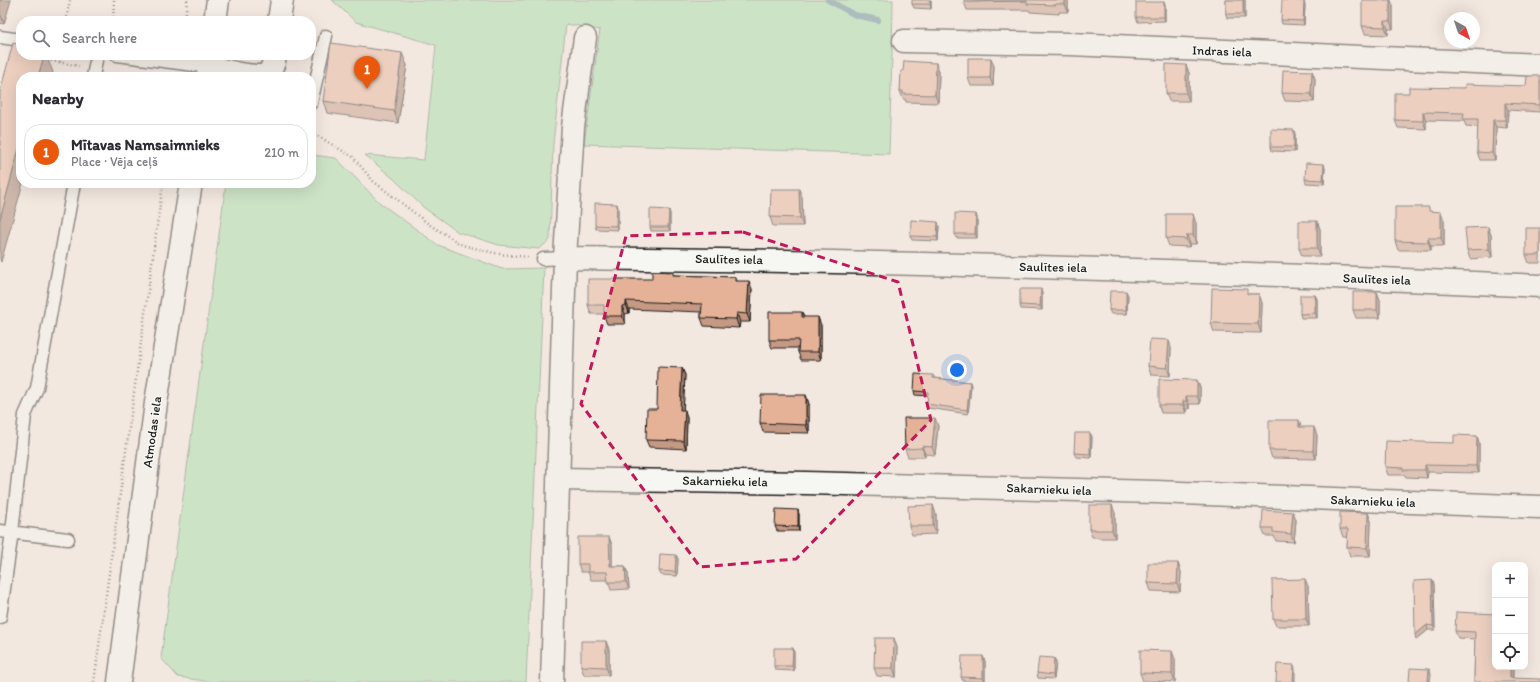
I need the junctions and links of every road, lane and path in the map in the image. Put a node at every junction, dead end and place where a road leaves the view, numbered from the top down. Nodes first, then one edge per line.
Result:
1 (70, 0) edge
2 (114, 0) edge
3 (187, 0) edge
4 (218, 0) edge
5 (282, 0) edge
6 (67, 16) edge
7 (112, 16) edge
8 (185, 16) edge
9 (216, 16) edge
10 (280, 16) edge
11 (326, 36) dead end
12 (0, 37) edge
13 (585, 38) dead end
14 (16, 39) edge
15 (904, 42) dead end
16 (45, 60) dead end
17 (60, 60) edge
18 (96, 60) edge
19 (159, 60) edge
20 (274, 60) edge
21 (60, 63) junction
22 (1540, 64) edge
23 (210, 66) edge
24 (91, 72) edge
25 (94, 72) edge
26 (233, 72) edge
27 (270, 72) edge
28 (316, 81) edge
29 (316, 135) edge
30 (73, 188) edge
31 (162, 188) edge
32 (190, 188) edge
33 (565, 258) junction
34 (542, 259) joint
35 (1540, 286) edge
36 (558, 479) junction
37 (1540, 507) edge
38 (6, 532) edge
39 (68, 539) dead end
40 (0, 617) edge
41 (94, 682) edge
42 (119, 682) edge
43 (552, 682) edge

1 - 6 path
2 - 7 path
3 - 8 path
4 - 9 street
5 - 10 street
11 - 28 lane
12 - 14 lane
13 - 33 street
15 - 22 street, Indras iela
16 - 21 path
17 - 21 path
18 - 25 lane
19 - 23 lane
20 - 27 street
21 - 24 path
23 - 26 street
29 - 34 path
30 - 38 lane
31 - 41 path
32 - 42 street, Atmodas iela
33 - 34 lane
33 - 35 street, Saulītes iela
33 - 36 street
36 - 37 street, Sakarnieku iela
36 - 43 street
38 - 39 lane
38 - 40 lane

